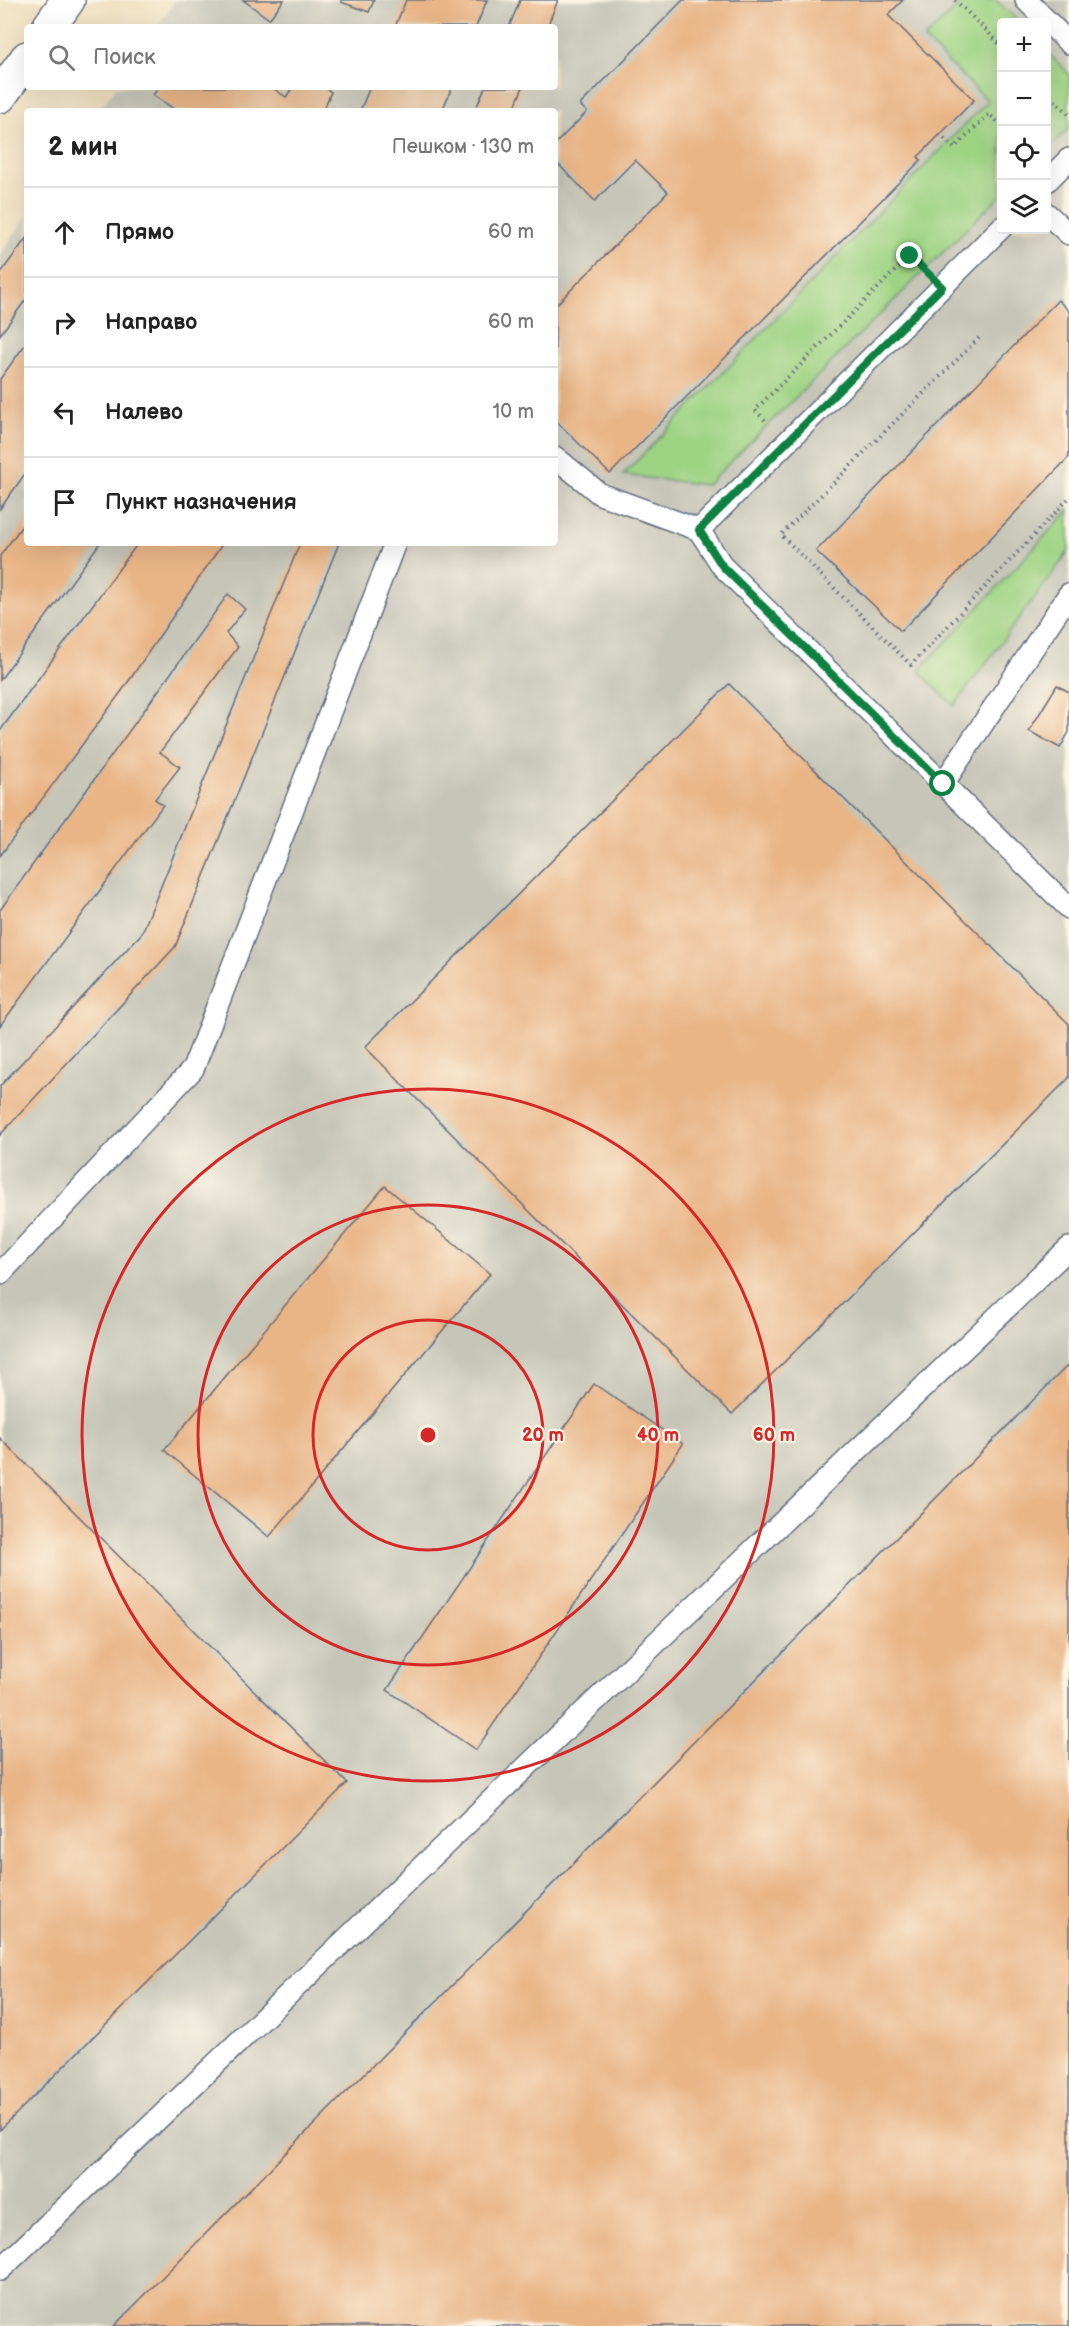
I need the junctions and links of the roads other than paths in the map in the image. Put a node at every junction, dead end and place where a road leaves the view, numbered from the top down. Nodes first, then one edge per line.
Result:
1 (68, 0) edge
2 (1026, 0) edge
3 (51, 24) edge
4 (1069, 43) edge
5 (24, 62) edge
6 (0, 96) edge
7 (1069, 159) edge
8 (1049, 180) edge
9 (1051, 217) edge
10 (997, 232) edge
11 (1069, 234) edge
12 (558, 459) edge
13 (699, 530) junction
14 (394, 546) edge
15 (1069, 594) edge
16 (943, 784) junction
17 (1069, 908) edge
18 (1069, 1248) edge
19 (0, 1274) edge
20 (0, 2270) edge

1 - 3 street
2 - 4 lane
5 - 6 street
7 - 8 lane
9 - 11 lane
10 - 13 lane
12 - 13 lane
13 - 16 lane
14 - 19 lane
15 - 16 lane
16 - 17 lane
18 - 20 lane

